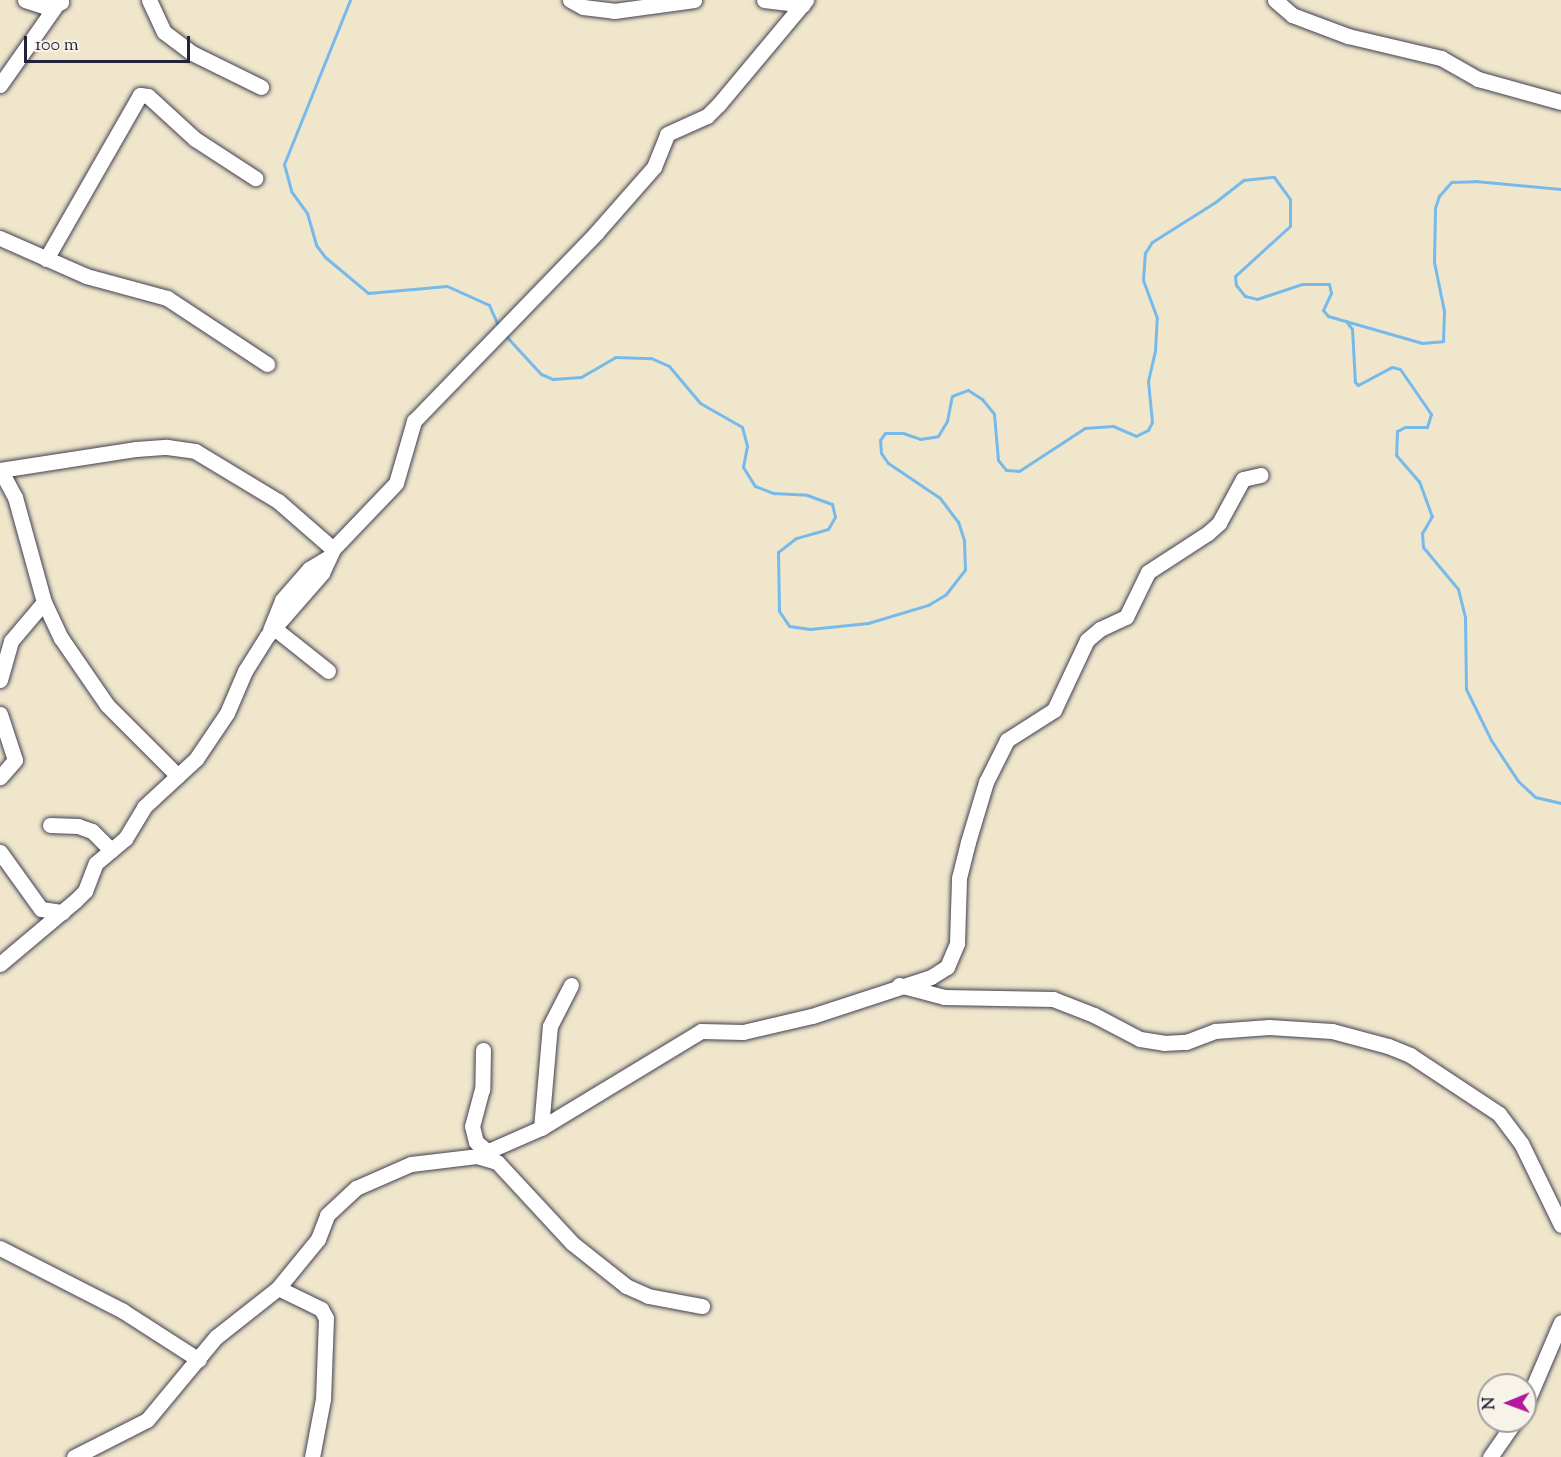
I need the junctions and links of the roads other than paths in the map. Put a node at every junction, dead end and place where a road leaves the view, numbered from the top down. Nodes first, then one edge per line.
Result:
1 (25, 0) edge
2 (149, 0) edge
3 (570, 0) edge
4 (694, 0) edge
5 (764, 0) edge
6 (1275, 0) edge
7 (61, 2) edge
8 (804, 2) edge
9 (0, 85) edge
10 (261, 87) dead end
11 (1561, 102) edge
12 (255, 178) dead end
13 (0, 238) edge
14 (46, 259) junction
15 (267, 364) dead end
16 (1, 470) edge
17 (1261, 475) dead end
18 (331, 553) junction
19 (44, 602) junction
20 (272, 630) junction
21 (328, 671) dead end
22 (0, 680) edge
23 (0, 714) edge
24 (178, 776) junction
25 (0, 777) edge
26 (50, 825) dead end
27 (111, 850) junction
28 (0, 852) edge
29 (63, 912) junction
30 (0, 964) edge
31 (571, 985) dead end
32 (899, 985) junction
33 (483, 1050) dead end
34 (541, 1128) junction
35 (482, 1154) junction
36 (1561, 1225) edge
37 (0, 1248) edge
38 (278, 1288) junction
39 (702, 1306) dead end
40 (1561, 1322) edge
41 (199, 1360) junction
42 (1537, 1378) edge
43 (1507, 1433) edge
44 (74, 1457) edge
45 (312, 1457) edge
46 (1490, 1457) edge

1 - 7 street
2 - 10 street
3 - 4 street
5 - 8 street
6 - 11 street
7 - 9 street
8 - 18 street
12 - 14 street
13 - 14 street
14 - 15 street
16 - 18 street
16 - 19 street
17 - 32 street
18 - 20 street
19 - 22 street
19 - 24 street
20 - 21 street
20 - 24 street
23 - 25 street
24 - 27 street
26 - 27 street
27 - 29 street
28 - 29 street
29 - 30 street
31 - 34 street
32 - 34 street
32 - 36 street
33 - 35 street
34 - 35 street
35 - 38 street
35 - 39 street
37 - 41 street
38 - 41 street
38 - 45 street
40 - 42 street
41 - 44 street
43 - 46 street

